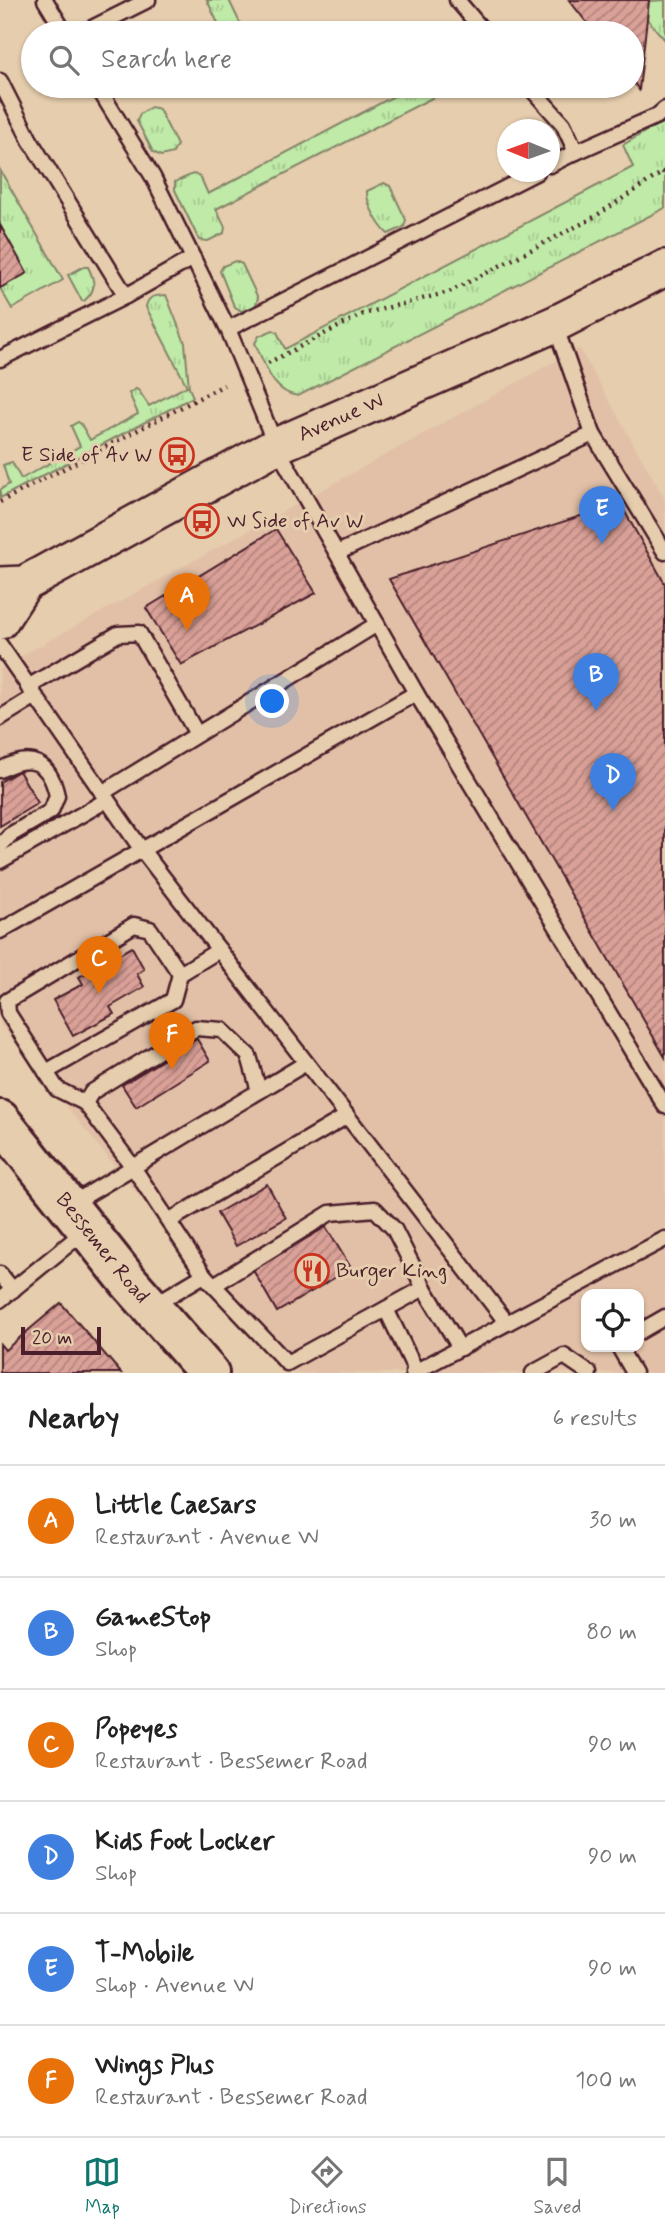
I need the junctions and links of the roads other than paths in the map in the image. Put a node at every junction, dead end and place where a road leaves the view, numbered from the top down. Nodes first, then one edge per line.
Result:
1 (45, 0) edge
2 (148, 0) edge
3 (457, 0) edge
4 (58, 21) edge
5 (106, 21) edge
6 (475, 21) edge
7 (0, 81) edge
8 (104, 98) edge
9 (540, 98) edge
10 (665, 109) edge
11 (576, 152) junction
12 (560, 160) edge
13 (517, 182) edge
14 (193, 258) junction
15 (665, 268) edge
16 (126, 296) junction
17 (555, 324) junction
18 (228, 329) junction
19 (0, 359) edge
20 (593, 434) junction
21 (276, 446) junction
22 (658, 527) edge
23 (665, 552) edge
24 (337, 553) junction
25 (7, 584) edge
26 (0, 621) edge
27 (377, 624) junction
28 (0, 645) edge
29 (31, 692) junction
30 (416, 694) junction
31 (0, 718) edge
32 (197, 734) junction
33 (0, 770) edge
34 (104, 797) junction
35 (0, 846) edge
36 (142, 850) junction
37 (0, 861) edge
38 (0, 931) edge
39 (219, 950) junction
40 (180, 974) junction
41 (306, 1063) junction
42 (46, 1072) junction
43 (259, 1091) junction
44 (85, 1103) junction
45 (665, 1106) edge
46 (348, 1116) junction
47 (0, 1120) edge
48 (133, 1167) junction
49 (78, 1218) junction
50 (169, 1222) junction
51 (665, 1239) edge
52 (0, 1273) edge
53 (209, 1280) junction
54 (424, 1288) junction
55 (585, 1289) edge
56 (13, 1290) junction
57 (581, 1291) edge
58 (0, 1300) edge
59 (151, 1306) junction
60 (386, 1309) junction
61 (665, 1317) edge
62 (507, 1323) junction
63 (644, 1329) edge
64 (460, 1348) junction
65 (622, 1352) edge
66 (415, 1372) edge
67 (209, 1373) edge
68 (533, 1373) edge
69 (589, 1373) edge
70 (634, 1373) edge

1 - 4 lane
2 - 5 lane
3 - 6 lane
7 - 16 lane
8 - 14 lane
9 - 11 lane
10 - 11 lane
11 - 12 lane
13 - 18 lane
14 - 16 lane
14 - 18 lane
15 - 17 street, Avenue W
16 - 19 lane
17 - 20 lane
17 - 21 street, Avenue W
18 - 21 lane
20 - 22 lane
20 - 24 lane
21 - 24 lane
21 - 25 street, Avenue W
22 - 23 lane
24 - 27 lane
25 - 26 street, Avenue W
27 - 30 lane
27 - 32 lane
28 - 29 lane
29 - 31 lane
29 - 32 lane
29 - 34 lane
30 - 36 lane
30 - 45 lane
32 - 34 lane
33 - 35 lane
34 - 36 lane
34 - 37 lane
36 - 38 lane
36 - 39 lane
39 - 40 lane
39 - 41 lane
40 - 42 lane
40 - 42 lane
41 - 43 lane
41 - 46 lane
42 - 44 lane
43 - 44 lane
43 - 48 lane
44 - 48 lane
46 - 50 lane
46 - 62 lane
47 - 49 main road, Bessemer Road
48 - 49 lane
48 - 50 lane
49 - 56 lane
49 - 59 main road, Bessemer Road
50 - 53 lane
51 - 55 lane
52 - 56 lane
53 - 54 lane
53 - 59 lane
53 - 60 lane
54 - 60 lane
54 - 64 lane
56 - 58 lane
57 - 62 lane
59 - 67 main road, Bessemer Road
60 - 66 lane
61 - 63 lane
62 - 64 lane
64 - 66 lane
65 - 70 lane
68 - 69 lane

